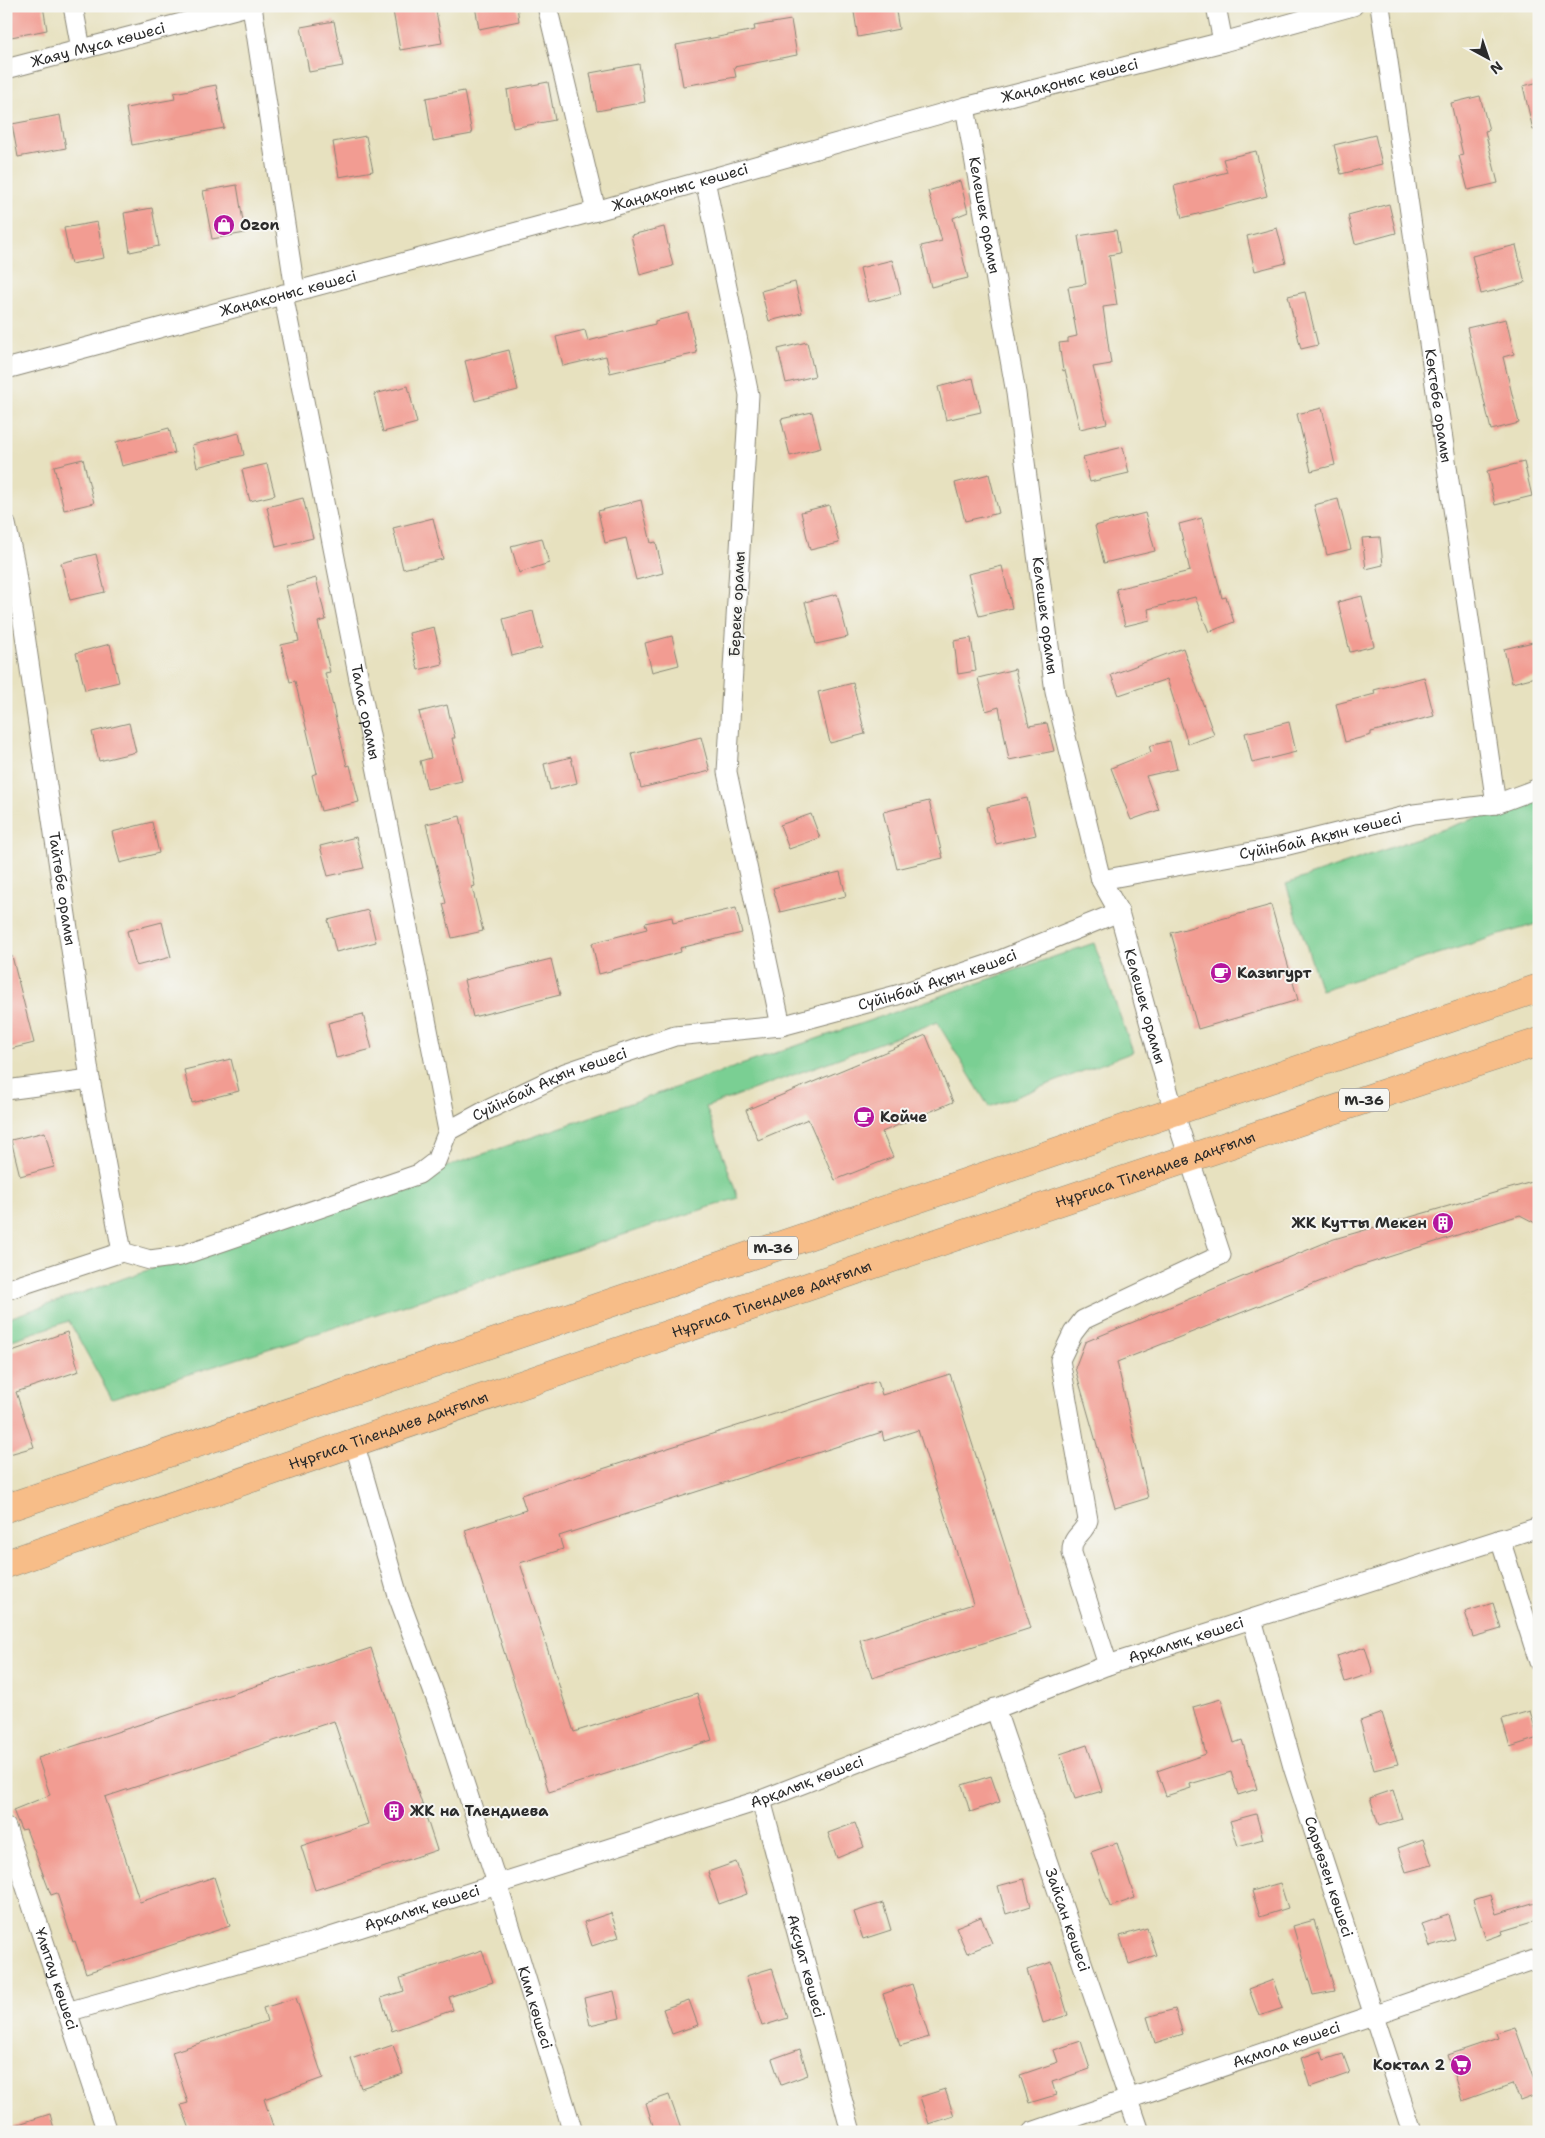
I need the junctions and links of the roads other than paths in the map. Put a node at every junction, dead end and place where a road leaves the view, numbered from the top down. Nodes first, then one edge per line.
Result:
1 (73, 6) edge
2 (247, 6) edge
3 (252, 6) edge
4 (547, 6) edge
5 (1216, 6) edge
6 (1353, 6) edge
7 (1380, 6) edge
8 (1223, 42) junction
9 (81, 48) junction
10 (6, 69) edge
11 (965, 107) junction
12 (704, 180) junction
13 (596, 211) junction
14 (289, 292) junction
15 (6, 369) edge
16 (6, 524) edge
17 (1539, 788) edge
18 (1496, 804) junction
19 (1101, 880) junction
20 (1120, 912) junction
21 (1539, 988) edge
22 (781, 1026) junction
23 (1539, 1042) edge
24 (90, 1079) junction
25 (6, 1090) edge
26 (1174, 1112) junction
27 (448, 1131) junction
28 (1190, 1158) junction
29 (122, 1252) junction
30 (6, 1290) edge
31 (354, 1442) junction
32 (6, 1508) edge
33 (1539, 1526) edge
34 (1500, 1539) junction
35 (6, 1564) edge
36 (1252, 1619) junction
37 (1539, 1662) edge
38 (1108, 1665) junction
39 (995, 1708) junction
40 (761, 1800) junction
41 (6, 1827) edge
42 (497, 1883) junction
43 (1539, 1958) edge
44 (67, 2012) junction
45 (1373, 2016) junction
46 (1130, 2099) junction
47 (107, 2132) edge
48 (573, 2132) edge
49 (851, 2132) edge
50 (1032, 2132) edge
51 (1140, 2132) edge
52 (1412, 2132) edge

1 - 9 street
2 - 9 street, Жаяу Мұса көшесі
3 - 14 street, Талас орамы
4 - 13 street
5 - 8 street
6 - 8 street, Жаңақоныс көшесі
7 - 18 street, Көктөбе орамы
8 - 11 street, Жаңақоныс көшесі
9 - 10 street, Жаяу Мұса көшесі
11 - 12 street, Жаңақоныс көшесі
11 - 19 street, Келешек орамы
12 - 13 street, Жаңақоныс көшесі
12 - 22 street, Береке орамы
13 - 14 street, Жаңақоныс көшесі
14 - 15 street, Жаңақоныс көшесі
14 - 27 street, Талас орамы
16 - 24 street, Тайтөбе орамы
17 - 18 street, Сүйінбай Ақын көшесі
18 - 19 street, Сүйінбай Ақын көшесі
19 - 20 street, Келешек орамы
20 - 22 street, Сүйінбай Ақын көшесі
20 - 26 street, Келешек орамы
21 - 26 main road, M-36
22 - 27 street, Сүйінбай Ақын көшесі
23 - 28 main road, Нұрғиса Тілендиев даңғылы / M-36
24 - 25 street
24 - 29 street, Тайтөбе орамы
26 - 28 street
26 - 32 main road, M-36
27 - 29 street
28 - 31 main road, Нұрғиса Тілендиев даңғылы / M-36
28 - 38 street
29 - 30 street
31 - 35 main road, Нұрғиса Тілендиев даңғылы / M-36
31 - 42 street, Ким көшесі
33 - 34 street, Арқалық көшесі
34 - 36 street, Арқалық көшесі
34 - 37 street
36 - 38 street, Арқалық көшесі
36 - 45 street, Сарыөзен көшесі
38 - 39 street, Арқалық көшесі
39 - 40 street, Арқалық көшесі
39 - 46 street, Зайсан көшесі
40 - 42 street, Арқалық көшесі
40 - 49 street, Ақсуат көшесі
41 - 44 street, Ұлытау көшесі
42 - 44 street, Арқалық көшесі
42 - 48 street, Ким көшесі
43 - 45 street, Ақмола көшесі
44 - 47 street, Ұлытау көшесі
45 - 46 street, Ақмола көшесі
45 - 52 street, Сарыөзен көшесі
46 - 50 street, Ақмола көшесі
46 - 51 street, Зайсан көшесі

